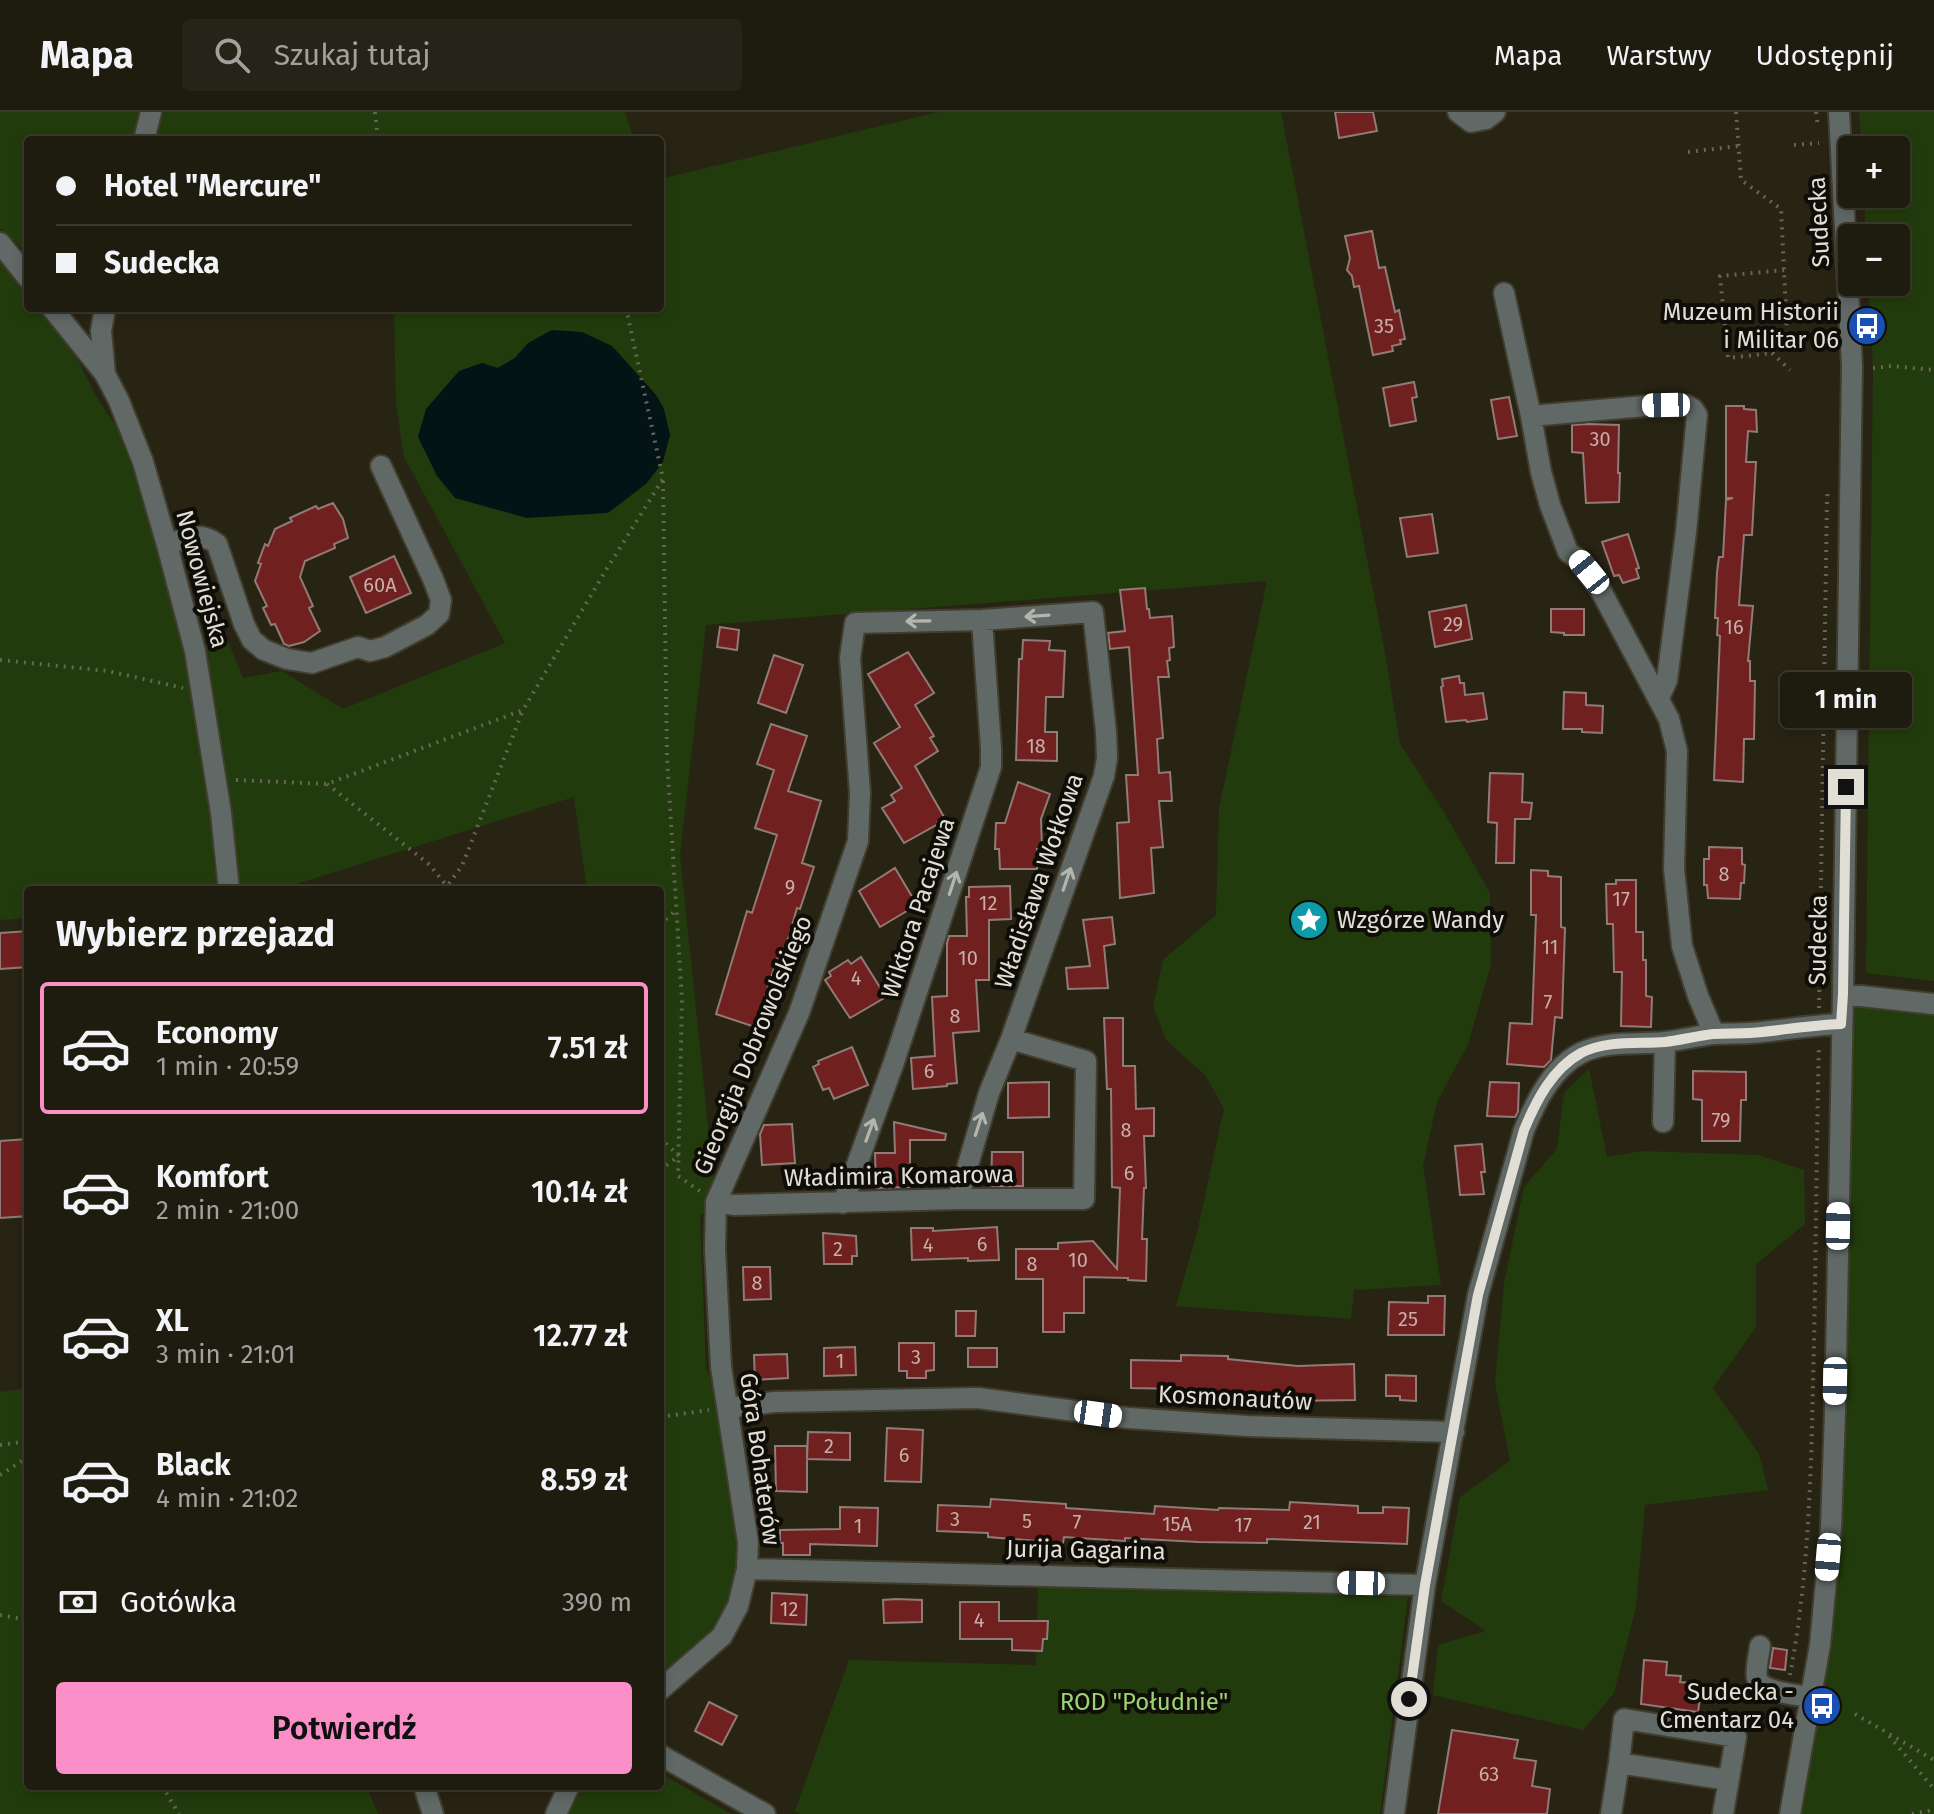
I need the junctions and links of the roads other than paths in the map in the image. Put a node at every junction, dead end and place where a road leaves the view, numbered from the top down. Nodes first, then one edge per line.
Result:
1 (151, 112) edge
2 (1458, 112) edge
3 (1495, 112) edge
4 (1839, 112) edge
5 (145, 136) edge
6 (0, 243) edge
7 (24, 273) edge
8 (1504, 293) dead end
9 (55, 312) edge
10 (104, 312) edge
11 (105, 374) junction
12 (1531, 416) junction
13 (381, 466) dead end
14 (167, 545) junction
15 (982, 620) junction
16 (1659, 698) junction
17 (229, 886) edge
18 (1843, 994) junction
19 (1934, 1004) edge
20 (1841, 1024) junction
21 (1714, 1034) junction
22 (1011, 1039) junction
23 (1665, 1042) junction
24 (1663, 1122) dead end
25 (958, 1199) junction
26 (716, 1202) junction
27 (843, 1203) junction
28 (728, 1408) junction
29 (1454, 1432) junction
30 (747, 1569) junction
31 (1425, 1585) junction
32 (1760, 1646) dead end
33 (664, 1687) edge
34 (1810, 1697) junction
35 (664, 1757) edge
36 (1619, 1763) junction
37 (1728, 1780) junction
38 (425, 1790) edge
39 (567, 1790) edge
40 (1618, 1813) edge
41 (433, 1814) edge
42 (556, 1814) edge
43 (765, 1814) edge
44 (1394, 1814) edge
45 (1723, 1814) edge
46 (1790, 1814) edge

1 - 5 street
2 - 3 street
4 - 18 street, Sudecka
6 - 7 street
8 - 12 street
9 - 11 street, Nowowiejska
10 - 11 street
11 - 14 street, Nowowiejska
12 - 16 street
12 - 16 street
13 - 14 street
14 - 17 street, Nowowiejska
22 -> 15 street, Władisława Wołkowa
15 -> 26 street, Gieorgija Dobrowolskiego
27 -> 15 street, Wiktora Pacajewa
16 - 21 street
18 - 19 street
18 - 20 street, Sudecka
20 - 21 street
20 - 34 street, Sudecka
21 - 23 street
25 -> 22 street, Władisława Wołkowa
22 - 25 street, Władimira Komarowa
23 - 24 street
23 - 29 street
25 - 27 street, Władimira Komarowa
26 - 27 street, Władimira Komarowa
26 - 28 street, Góra Bohaterów
28 - 29 street, Kosmonautów
28 - 30 street, Góra Bohaterów
29 - 31 street
30 - 31 street, Jurija Gagarina
30 - 33 street, Góra Bohaterów
31 - 44 street
32 - 34 street
34 - 46 street, Sudecka
35 - 43 street
36 - 37 street
36 - 37 street
36 - 40 street
37 - 45 street
38 - 41 street
39 - 42 street

